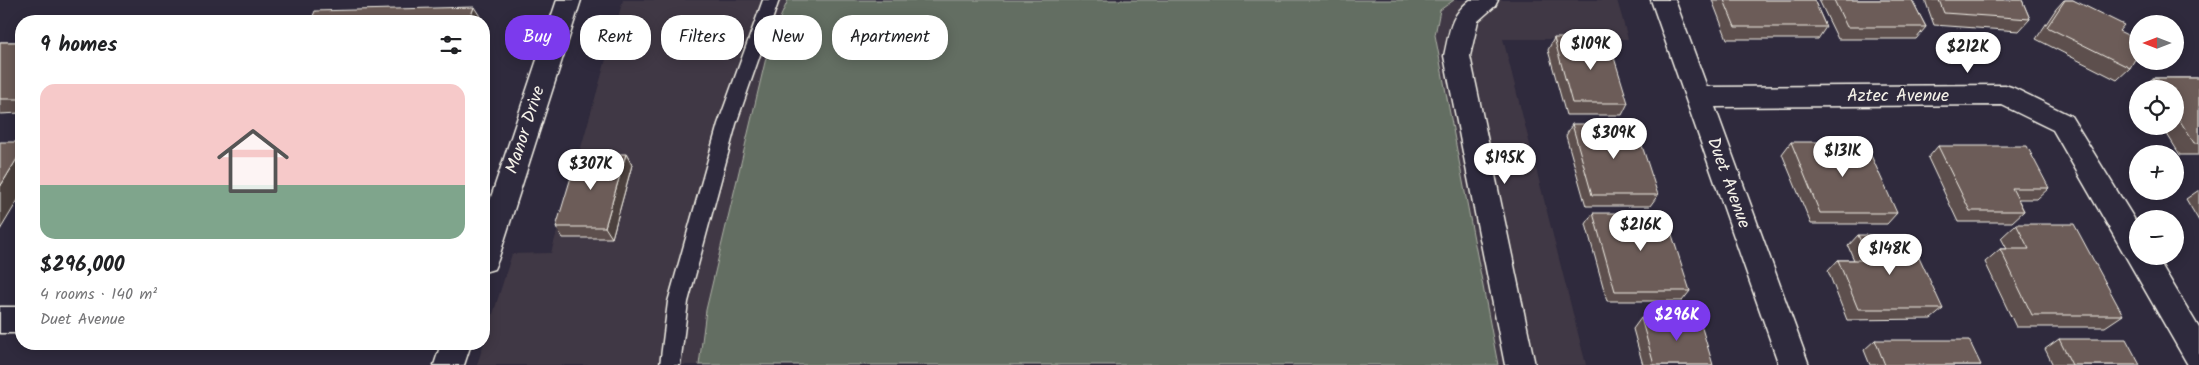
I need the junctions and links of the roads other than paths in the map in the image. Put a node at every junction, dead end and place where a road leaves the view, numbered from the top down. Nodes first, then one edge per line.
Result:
1 (569, 0) edge
2 (771, 0) edge
3 (1486, 0) edge
4 (1663, 0) edge
5 (1698, 97) junction
6 (2129, 236) edge
7 (490, 242) edge
8 (2145, 265) edge
9 (0, 320) edge
10 (15, 320) edge
11 (454, 350) edge
12 (2199, 355) edge
13 (449, 365) edge
14 (670, 365) edge
15 (1520, 365) edge
16 (1794, 365) edge

1 - 7 street, Manor Drive
2 - 14 lane
3 - 15 street
4 - 5 street, Duet Avenue
5 - 6 street, Aztec Avenue
5 - 16 street, Duet Avenue
8 - 12 street
9 - 10 street
11 - 13 street

